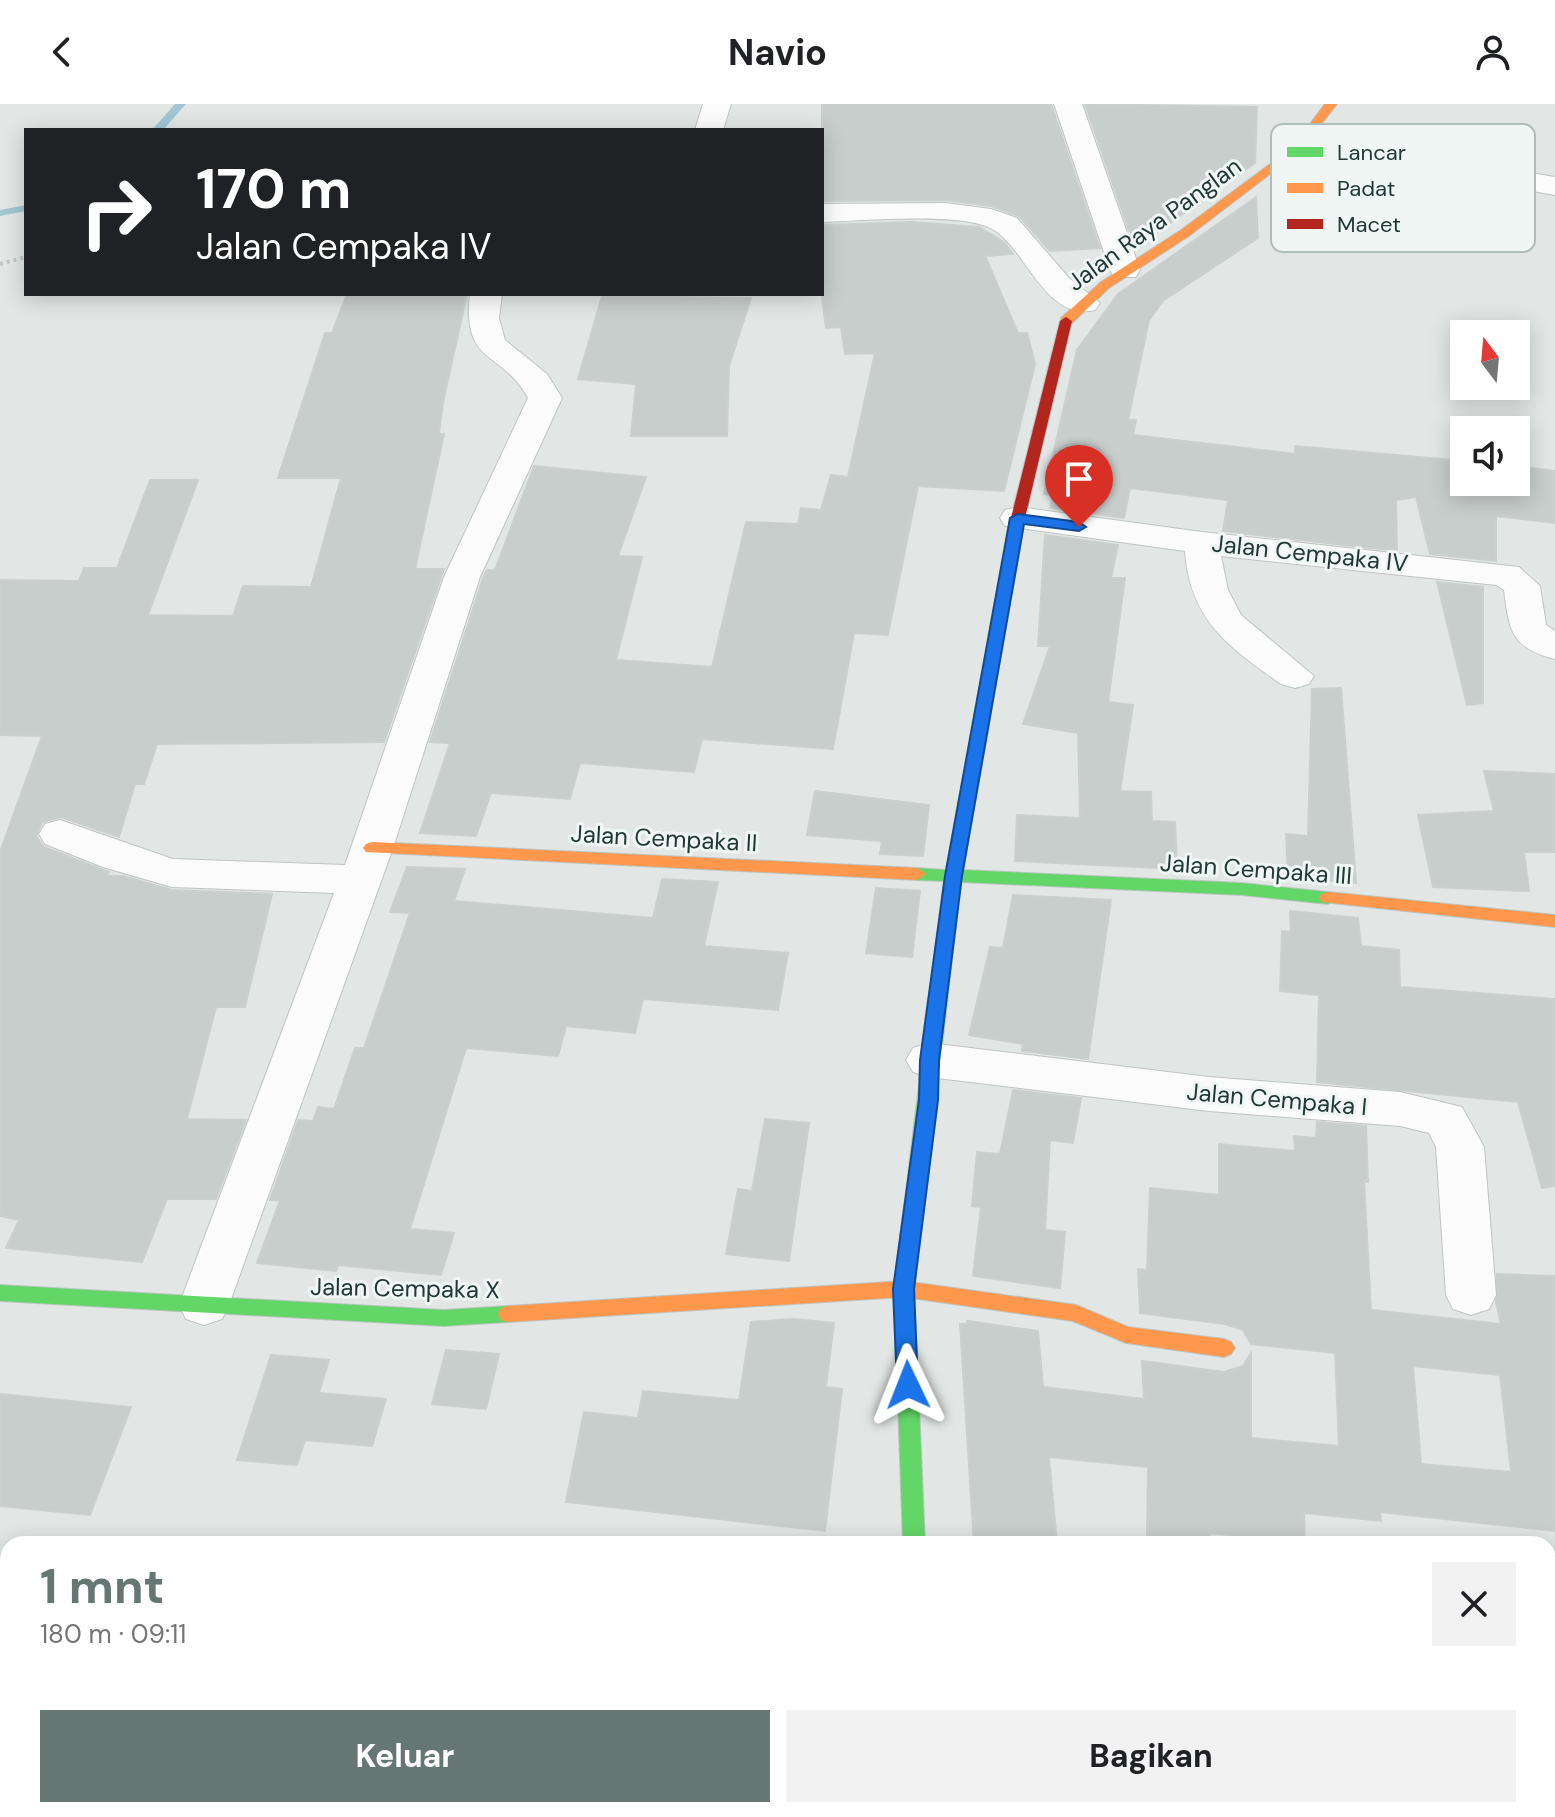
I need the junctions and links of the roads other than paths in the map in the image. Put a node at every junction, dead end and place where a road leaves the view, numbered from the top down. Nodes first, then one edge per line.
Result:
1 (717, 104) edge
2 (1068, 104) edge
3 (1331, 104) edge
4 (1316, 124) edge
5 (710, 128) edge
6 (1271, 166) edge
7 (1535, 183) edge
8 (1555, 186) edge
9 (824, 213) edge
10 (1125, 270) junction
11 (486, 296) edge
12 (1084, 303) junction
13 (1018, 518) junction
14 (1202, 543) junction
15 (1555, 648) edge
16 (1295, 676) dead end
17 (60, 834) dead end
18 (365, 864) junction
19 (953, 876) junction
20 (1555, 921) edge
21 (929, 1060) junction
22 (904, 1289) junction
23 (0, 1293) edge
24 (1471, 1295) dead end
25 (204, 1305) junction
26 (1224, 1348) dead end
27 (914, 1536) edge

1 - 5 street
2 - 10 street
3 - 4 street, Jalan Raya Panglan
6 - 10 street, Jalan Raya Panglan
7 - 8 street
9 - 12 street
10 - 12 street, Jalan Raya Panglan
11 - 18 street
12 - 13 street, Jalan Raya Panglan
13 - 14 street, Jalan Cempaka IV
13 - 19 street, Jalan Raya Panglan
14 - 15 street, Jalan Cempaka IV
14 - 16 street
17 - 18 street
18 - 19 street, Jalan Cempaka II
18 - 25 street
19 - 20 street, Jalan Cempaka III
19 - 21 street, Jalan Raya Panglan
21 - 22 street, Jalan Raya Panglan
21 - 24 street, Jalan Cempaka I
22 - 25 street, Jalan Cempaka X
22 - 26 street, Jalan Cempaka X
22 - 27 street, Jalan Raya Panglan
23 - 25 street, Jalan Cempaka X

